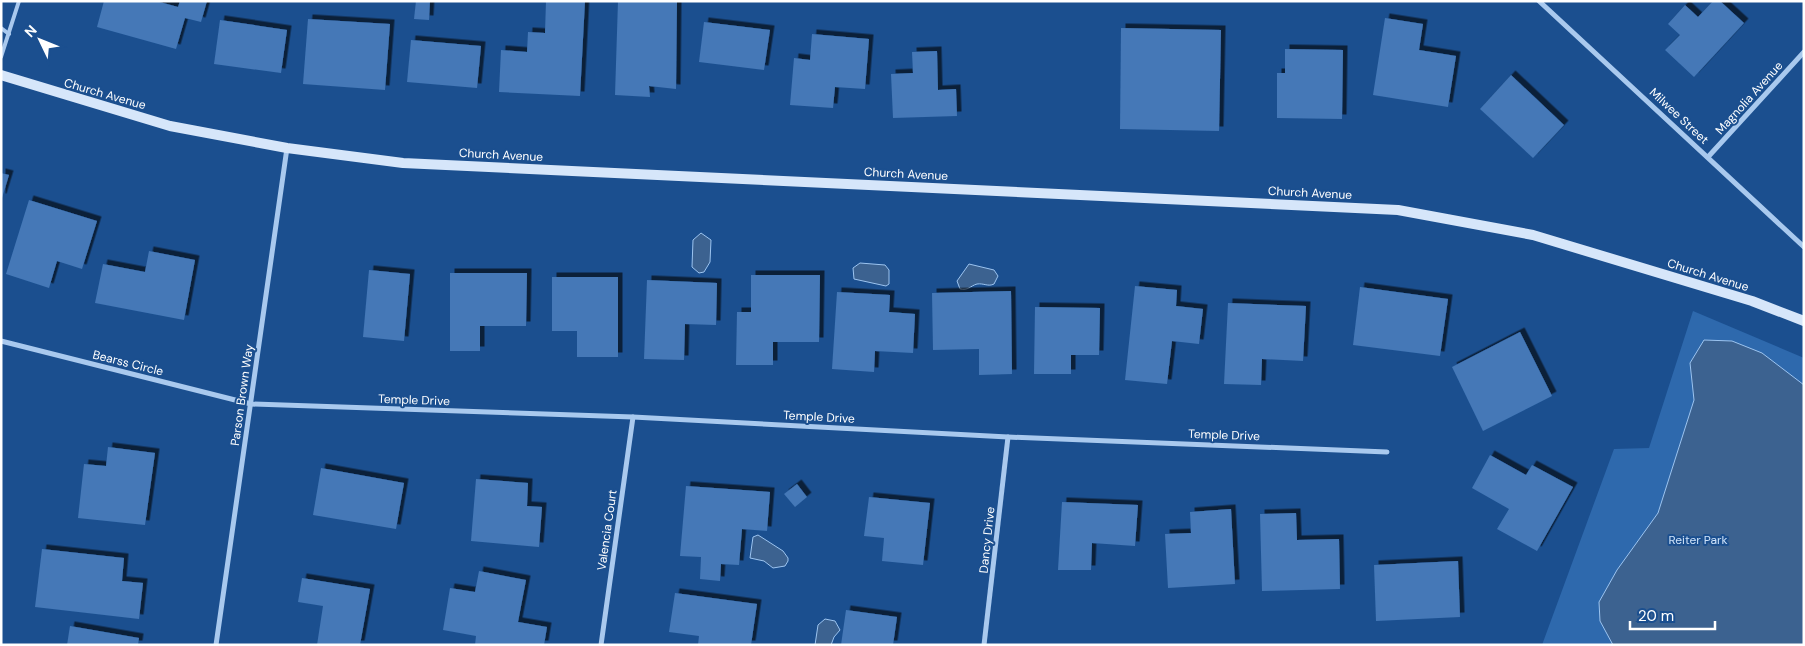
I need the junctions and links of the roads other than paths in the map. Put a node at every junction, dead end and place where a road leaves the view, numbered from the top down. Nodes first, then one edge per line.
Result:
1 (19, 1) edge
2 (1540, 1) edge
3 (1, 28) edge
4 (9, 34) junction
5 (1804, 52) edge
6 (1, 56) edge
7 (1, 75) edge
8 (287, 148) junction
9 (1708, 157) junction
10 (1804, 247) edge
11 (1804, 321) edge
12 (1, 341) edge
13 (250, 404) junction
14 (633, 417) junction
15 (1008, 437) junction
16 (1387, 452) dead end
17 (216, 645) edge
18 (602, 645) edge
19 (984, 645) edge

1 - 4 lane
2 - 9 street, Milwee Street
3 - 4 lane
4 - 6 lane
5 - 9 street, Magnolia Avenue
7 - 8 street, Church Avenue
8 - 11 street, Church Avenue
8 - 13 street, Parson Brown Way
9 - 10 street, Milwee Street
12 - 13 street, Bearss Circle
13 - 14 street, Temple Drive
13 - 17 street, Parson Brown Way
14 - 15 street, Temple Drive
14 - 18 street, Valencia Court
15 - 16 street, Temple Drive
15 - 19 street, Dancy Drive

